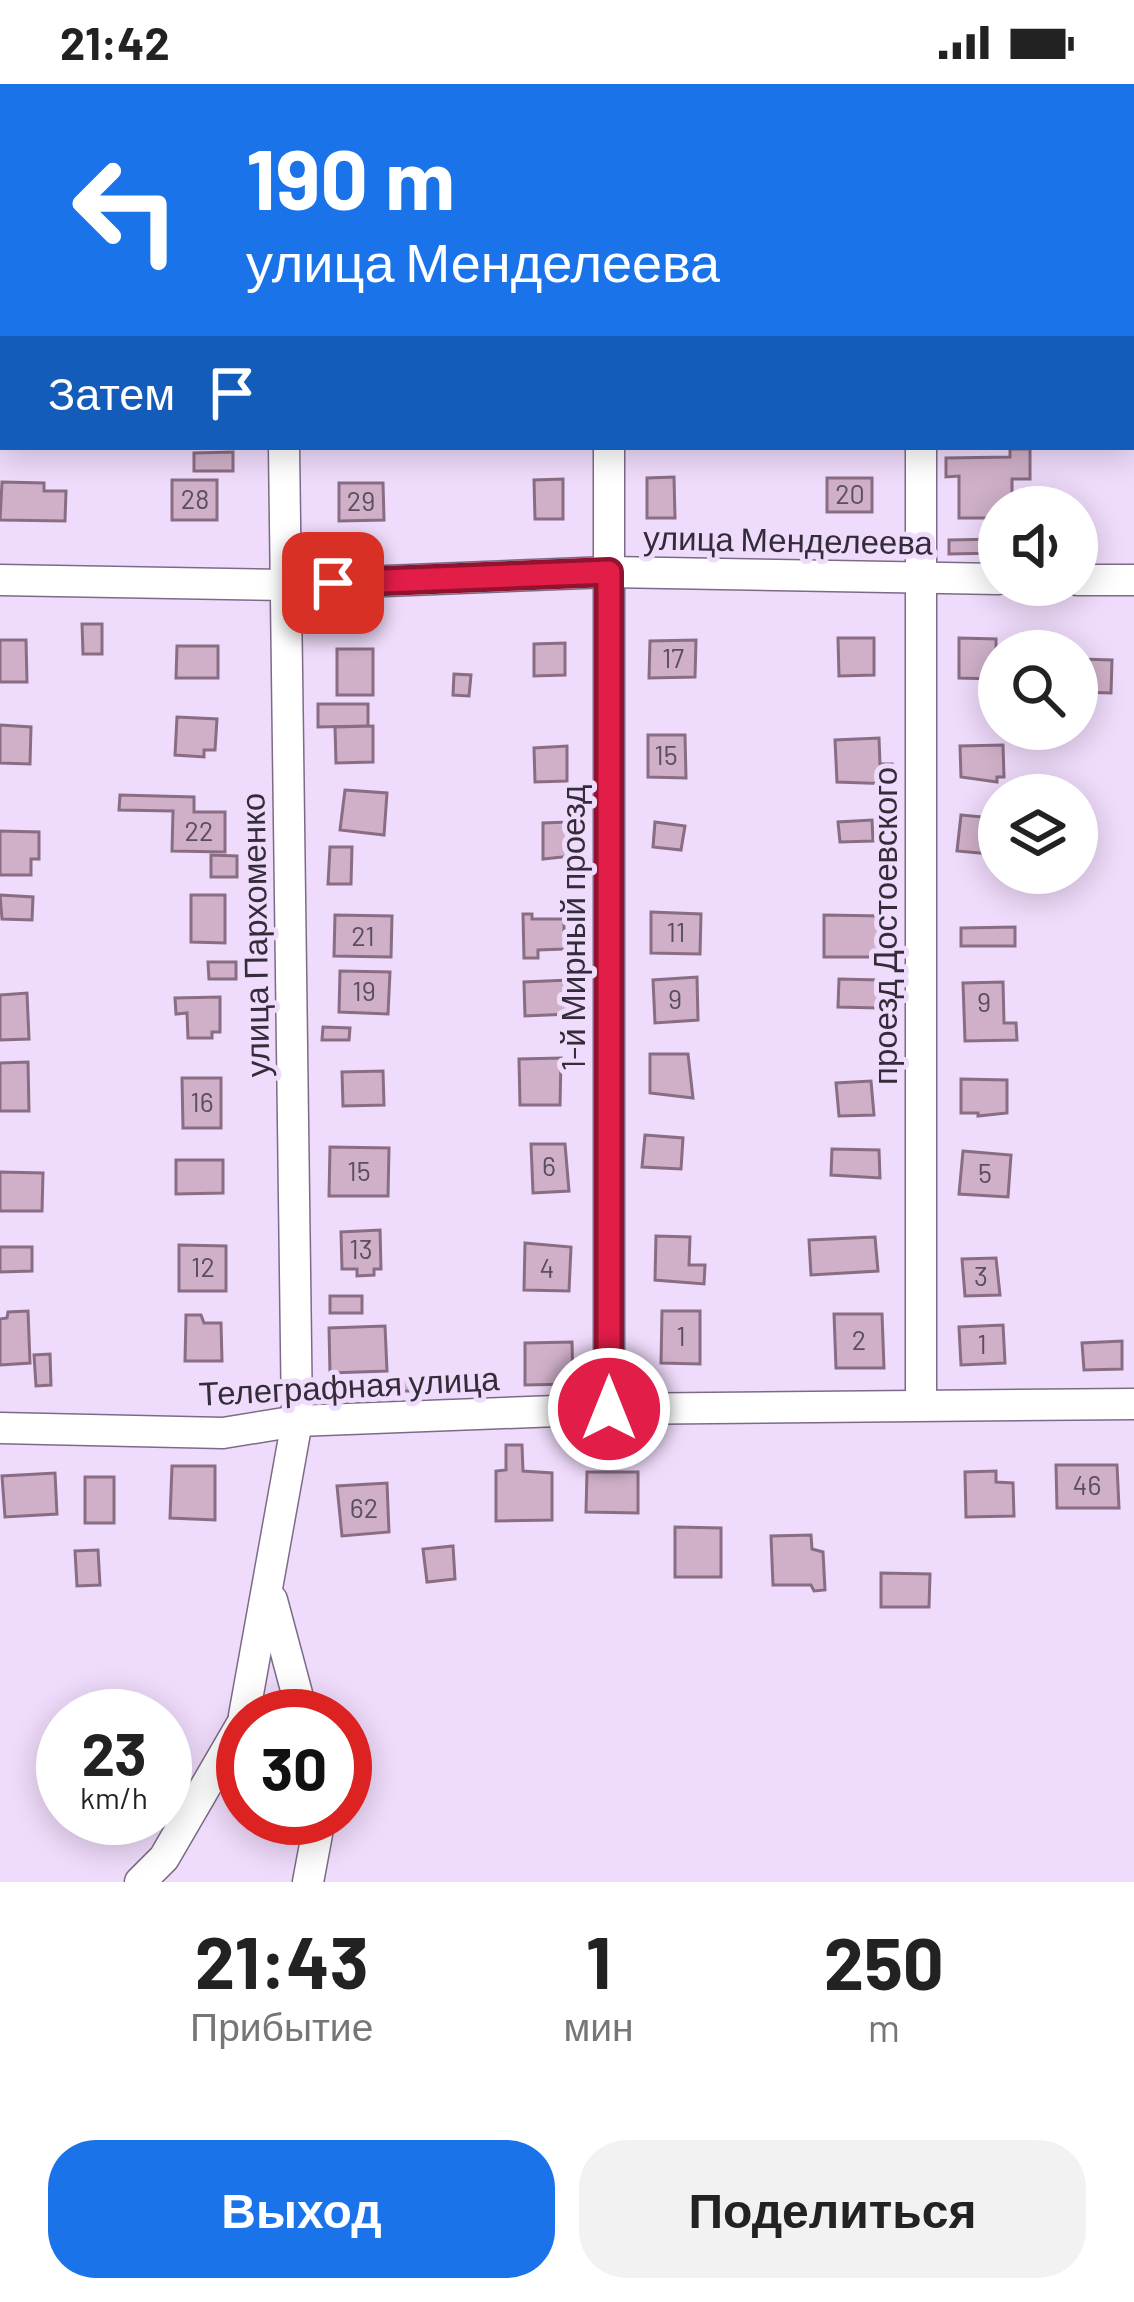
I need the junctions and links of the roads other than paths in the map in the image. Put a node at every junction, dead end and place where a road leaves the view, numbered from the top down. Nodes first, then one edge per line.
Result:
1 (284, 450) edge
2 (608, 450) edge
3 (921, 450) edge
4 (609, 572) junction
5 (922, 579) junction
6 (978, 579) edge
7 (0, 580) edge
8 (1098, 580) edge
9 (1134, 580) edge
10 (286, 585) junction
11 (1134, 1404) edge
12 (921, 1405) junction
13 (609, 1409) junction
14 (297, 1421) junction
15 (0, 1428) edge
16 (270, 1589) junction
17 (250, 1689) edge
18 (296, 1689) edge
19 (216, 1768) edge
20 (315, 1845) edge
21 (140, 1882) edge
22 (308, 1882) edge

1 - 10 street, улица Пархоменко
2 - 4 street, 1-й Мирный проезд
3 - 5 street, проезд Достоевского
4 - 5 street, улица Менделеева
4 - 10 street, улица Менделеева
4 - 13 street, 1-й Мирный проезд
5 - 6 street, улица Менделеева
5 - 12 street, проезд Достоевского
7 - 10 street, улица Менделеева
8 - 9 street
10 - 14 street, улица Пархоменко
11 - 12 street, Телеграфная улица
12 - 13 street, Телеграфная улица
13 - 14 street, Телеграфная улица
14 - 15 street, Телеграфная улица
14 - 16 street, улица Пархоменко
16 - 17 street, улица Пархоменко
16 - 18 street
19 - 21 street, улица Пархоменко
20 - 22 street

